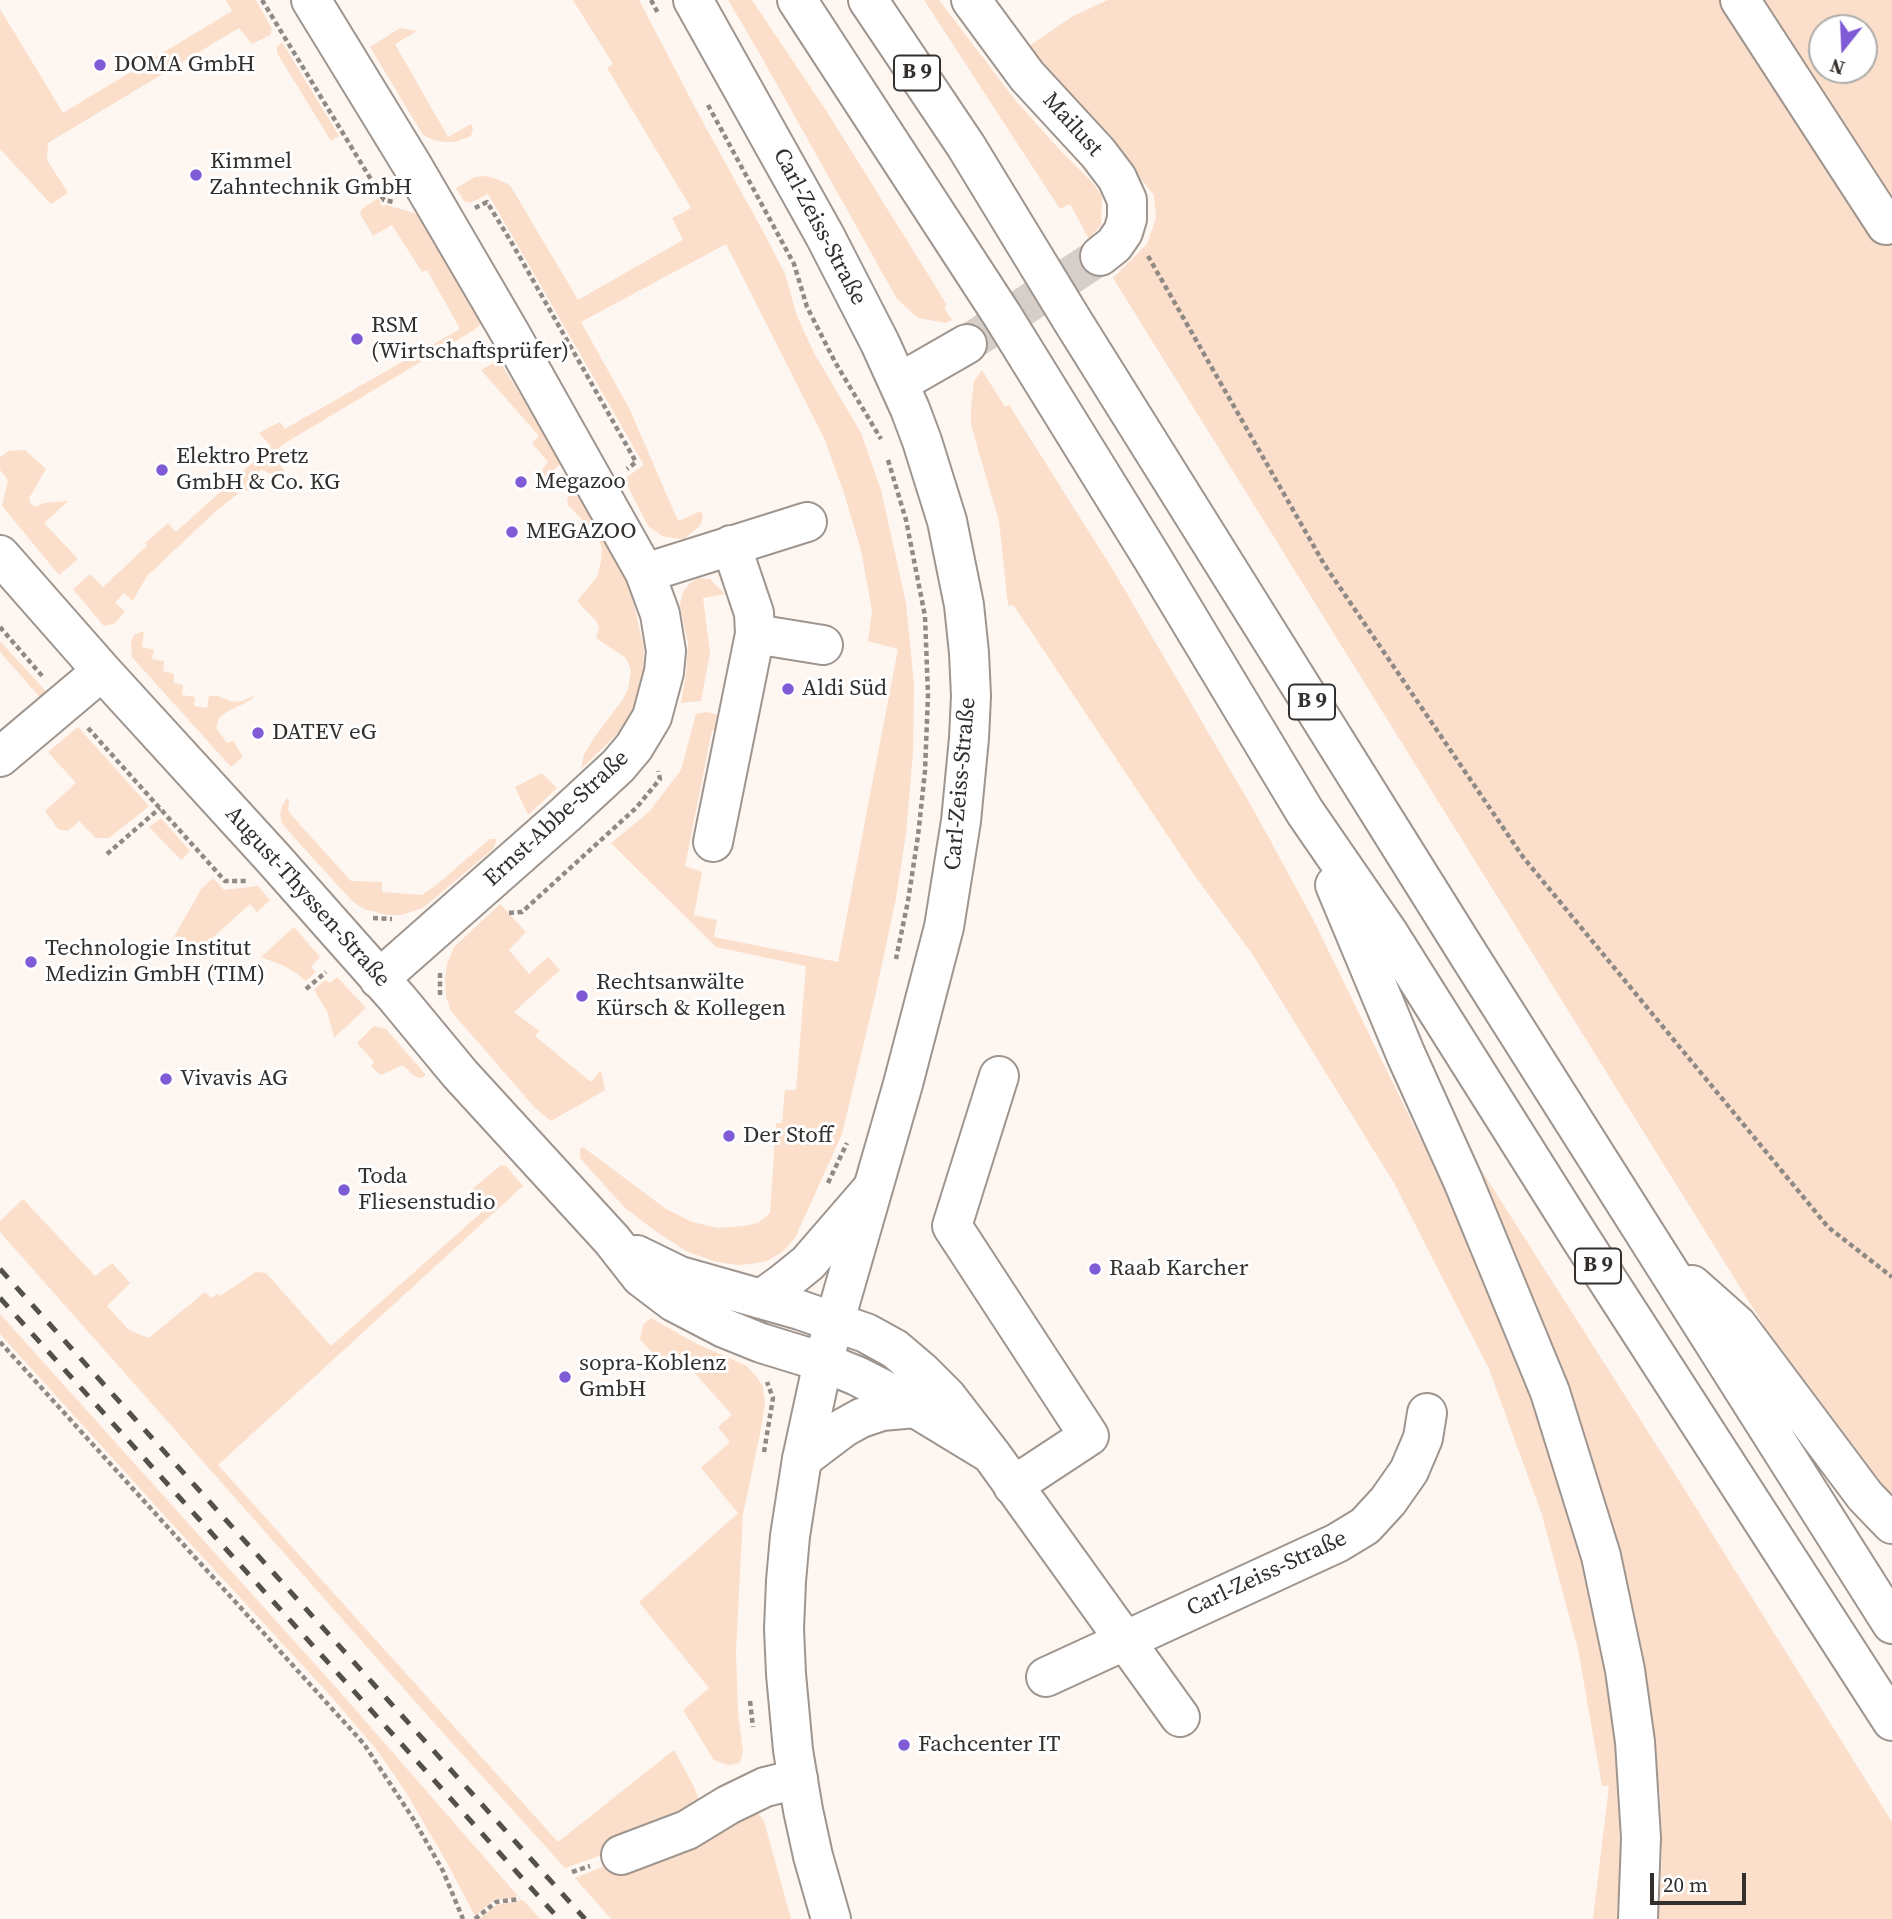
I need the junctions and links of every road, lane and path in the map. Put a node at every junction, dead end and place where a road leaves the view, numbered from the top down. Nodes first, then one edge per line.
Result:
1 (262, 0) edge
2 (311, 0) edge
3 (651, 0) edge
4 (693, 0) edge
5 (797, 0) edge
6 (868, 0) edge
7 (971, 0) edge
8 (1740, 0) edge
9 (663, 23) dead end
10 (708, 105) dead end
11 (397, 203) dead end
12 (468, 207) dead end
13 (1127, 219) junction
14 (1892, 222) edge
15 (1100, 256) tunnel mouth
16 (967, 344) tunnel mouth
17 (899, 383) junction
18 (881, 440) dead end
19 (886, 453) dead end
20 (626, 470) dead end
21 (807, 522) dead end
22 (731, 545) junction
23 (0, 555) edge
24 (645, 573) junction
25 (755, 634) junction
26 (824, 645) dead end
27 (102, 671) junction
28 (0, 757) edge
29 (657, 768) dead end
30 (160, 808) dead end
31 (1305, 812) junction
32 (713, 842) dead end
33 (107, 854) dead end
34 (498, 914) dead end
35 (362, 915) dead end
36 (397, 919) dead end
37 (444, 961) dead end
38 (335, 964) dead end
39 (894, 968) dead end
40 (379, 979) junction
41 (306, 989) dead end
42 (443, 1006) dead end
43 (999, 1076) dead end
44 (849, 1139) dead end
45 (827, 1186) dead end
46 (872, 1189) junction
47 (612, 1240) junction
48 (1660, 1256) junction
49 (1892, 1277) edge
50 (761, 1299) junction
51 (834, 1321) junction
52 (0, 1342) edge
53 (823, 1362) junction
54 (915, 1408) junction
55 (1427, 1413) dead end
56 (991, 1454) junction
57 (802, 1459) junction
58 (1013, 1486) junction
59 (1892, 1524) edge
60 (1892, 1624) edge
61 (1124, 1640) junction
62 (1046, 1677) dead end
63 (1180, 1717) dead end
64 (1892, 1721) edge
65 (797, 1779) junction
66 (621, 1855) dead end
67 (520, 1899) dead end
68 (463, 1919) edge
69 (475, 1919) edge
70 (831, 1919) edge
71 (1638, 1919) edge

1 - 11 path
2 - 24 main road, Ernst-Abbe-Straße
3 - 9 path
4 - 17 main road, Carl-Zeiss-Straße
5 - 31 main road, B 9
6 - 48 main road, B 9
7 - 13 main road, Mailust
8 - 14 main road
10 - 18 path
12 - 20 path
13 - 15 main road
13 - 49 path
16 - 17 main road
17 - 46 main road, Carl-Zeiss-Straße
19 - 39 path
21 - 22 main road
22 - 24 main road
22 - 25 main road
23 - 27 main road, August-Thyssen-Straße
24 - 40 main road, Ernst-Abbe-Straße
25 - 26 main road
25 - 32 main road
27 - 28 main road
27 - 40 main road, August-Thyssen-Straße
29 - 34 path
30 - 33 path
31 - 64 main road, B 9
31 - 71 main road
35 - 36 path
37 - 42 path
38 - 41 path
40 - 47 main road, August-Thyssen-Straße
43 - 58 main road
44 - 45 path
46 - 50 main road
46 - 51 main road, Carl-Zeiss-Straße
47 - 50 main road, August-Thyssen-Straße
47 - 53 main road, August-Thyssen-Straße
48 - 59 main road
48 - 60 main road, B 9
50 - 51 main road, August-Thyssen-Straße
51 - 53 main road, Carl-Zeiss-Straße
51 - 56 main road
52 - 68 path
53 - 54 main road
53 - 57 main road, Carl-Zeiss-Straße
54 - 56 main road
54 - 57 main road
55 - 61 main road, Carl-Zeiss-Straße
56 - 58 main road
57 - 65 main road, Carl-Zeiss-Straße
58 - 61 main road
61 - 62 main road, Carl-Zeiss-Straße
61 - 63 main road
65 - 66 main road
65 - 70 main road, Carl-Zeiss-Straße
67 - 69 path

